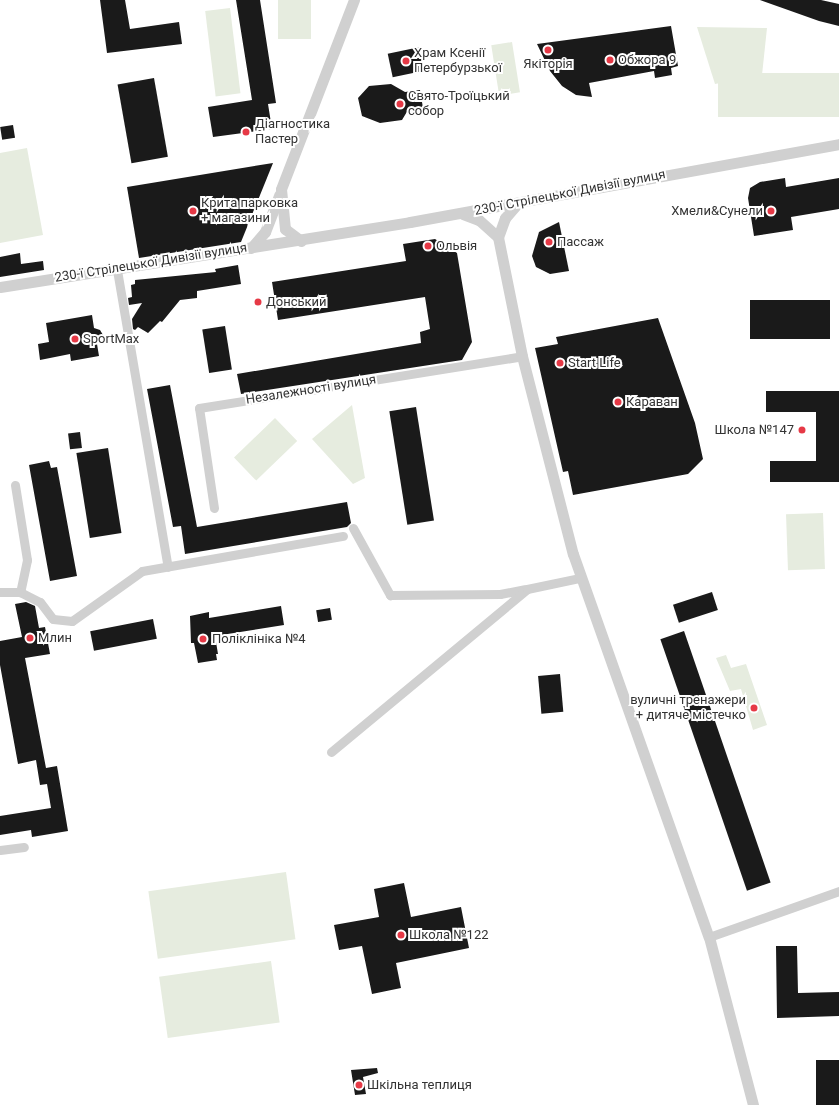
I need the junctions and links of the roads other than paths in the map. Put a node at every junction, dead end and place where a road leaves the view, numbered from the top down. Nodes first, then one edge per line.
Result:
1 (354, 0) edge
2 (839, 144) edge
3 (281, 189) junction
4 (518, 203) junction
5 (460, 214) junction
6 (498, 237) junction
7 (301, 241) junction
8 (251, 248) junction
9 (117, 270) junction
10 (0, 287) edge
11 (522, 356) junction
12 (15, 485) dead end
13 (214, 508) dead end
14 (353, 528) dead end
15 (343, 536) dead end
16 (168, 567) junction
17 (579, 578) junction
18 (527, 589) junction
19 (0, 592) edge
20 (20, 592) junction
21 (331, 752) dead end
22 (24, 847) dead end
23 (0, 850) edge
24 (839, 891) edge
25 (709, 937) junction
26 (753, 1105) edge

1 - 3 street
2 - 4 street, 230-ї Стрілецької Дивізії вулиця
3 - 7 street
3 - 8 street
4 - 5 street, 230-ї Стрілецької Дивізії вулиця
4 - 6 street
5 - 6 street
5 - 7 street, 230-ї Стрілецької Дивізії вулиця
6 - 11 street
7 - 8 street, 230-ї Стрілецької Дивізії вулиця
8 - 9 street, 230-ї Стрілецької Дивізії вулиця
9 - 10 street, 230-ї Стрілецької Дивізії вулиця
9 - 16 street
11 - 13 street, Незалежності вулиця
11 - 17 street
12 - 20 street
14 - 18 street
15 - 16 street
16 - 20 street
17 - 18 street
17 - 25 street
18 - 21 street
19 - 20 street
22 - 23 street
24 - 25 street
25 - 26 street

